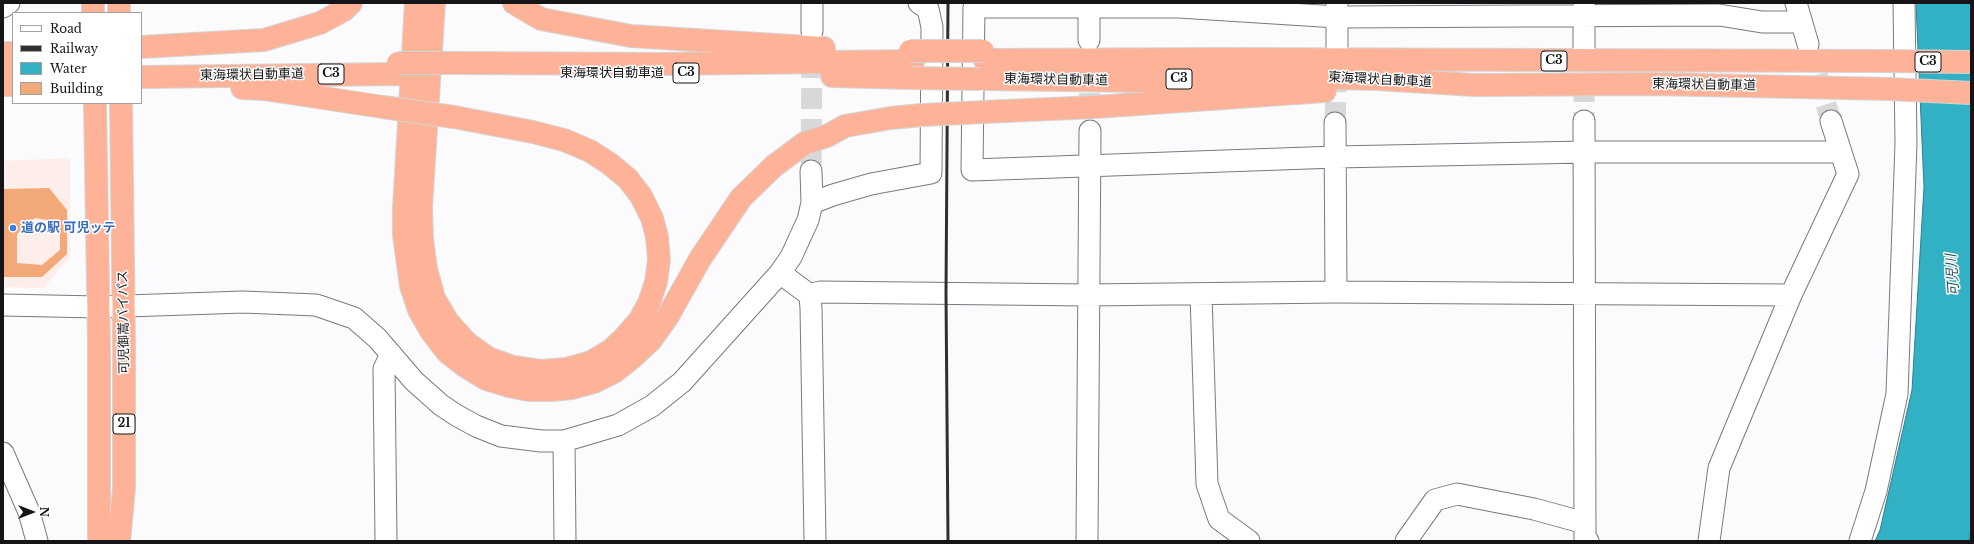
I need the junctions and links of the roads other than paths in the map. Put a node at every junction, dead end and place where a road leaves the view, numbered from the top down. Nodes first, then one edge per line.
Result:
1 (9, 3) edge
2 (351, 3) edge
3 (416, 3) edge
4 (434, 3) edge
5 (514, 3) edge
6 (812, 3) edge
7 (919, 3) edge
8 (1904, 3) edge
9 (1089, 6) junction
10 (3, 7) edge
11 (1337, 10) edge
12 (1584, 10) edge
13 (1798, 13) edge
14 (812, 31) tunnel mouth
15 (1089, 40) tunnel mouth
16 (1808, 44) tunnel mouth
17 (142, 47) edge
18 (1337, 50) tunnel mouth
19 (1584, 50) tunnel mouth
20 (1971, 62) edge
21 (983, 63) junction
22 (912, 64) junction
23 (142, 65) edge
24 (264, 75) junction
25 (142, 77) edge
26 (142, 85) edge
27 (1474, 86) junction
28 (1971, 93) edge
29 (94, 104) edge
30 (120, 104) edge
31 (1584, 121) tunnel mouth
32 (1831, 121) tunnel mouth
33 (1335, 123) tunnel mouth
34 (1090, 131) tunnel mouth
35 (1585, 152) junction
36 (1841, 152) junction
37 (1336, 157) junction
38 (1090, 166) junction
39 (811, 171) tunnel mouth
40 (812, 203) junction
41 (780, 272) junction
42 (1336, 292) junction
43 (1201, 294) junction
44 (809, 295) junction
45 (1088, 295) junction
46 (1584, 295) junction
47 (1791, 295) junction
48 (3, 304) edge
49 (124, 306) junction
50 (98, 307) junction
51 (391, 354) junction
52 (564, 441) junction
53 (3, 453) edge
54 (1587, 532) edge
55 (37, 541) edge
56 (99, 541) edge
57 (119, 541) edge
58 (386, 541) edge
59 (565, 541) edge
60 (815, 541) edge
61 (1087, 541) edge
62 (1249, 541) edge
63 (1406, 541) edge
64 (1709, 541) edge
65 (1860, 541) edge

1 - 10 street
2 - 17 highway
3 - 27 highway, bridge
4 - 24 highway, bridge
5 - 22 highway
6 - 14 street
7 - 40 street
8 - 65 street
9 - 11 street
9 - 15 street
9 - 38 street
11 - 12 street
11 - 18 street
12 - 13 street
12 - 19 street
13 - 16 street
20 - 21 highway, 東海環状自動車道 / C3, bridge
21 - 22 highway, 東海環状自動車道 / C3
21 - 27 highway, 東海環状自動車道 / C3
22 - 24 highway, 東海環状自動車道 / C3, bridge
23 - 24 highway, 東海環状自動車道 / C3
24 - 25 highway, 東海環状自動車道 / C3
24 - 26 highway
27 - 28 highway, 東海環状自動車道 / C3, bridge
29 - 50 highway, 可児御嵩バイパス / 21
30 - 49 highway, 可児御嵩バイパス / 21
31 - 35 street
32 - 36 street
33 - 37 street
34 - 38 street
35 - 36 street
35 - 37 street
35 - 46 street
36 - 47 street
37 - 38 street
37 - 42 street
38 - 45 street
39 - 40 street
40 - 41 street
41 - 44 street
41 - 52 street
42 - 43 street
42 - 46 street
43 - 45 street
43 - 62 street
44 - 45 street
44 - 60 street
45 - 61 street
46 - 47 street
46 - 54 street
47 - 64 street
48 - 50 street
49 - 50 street
49 - 51 street
49 - 57 highway, 可児御嵩バイパス / 21
50 - 56 highway, 可児御嵩バイパス / 21
51 - 52 street
51 - 58 street
52 - 59 street
53 - 55 street
54 - 63 street

